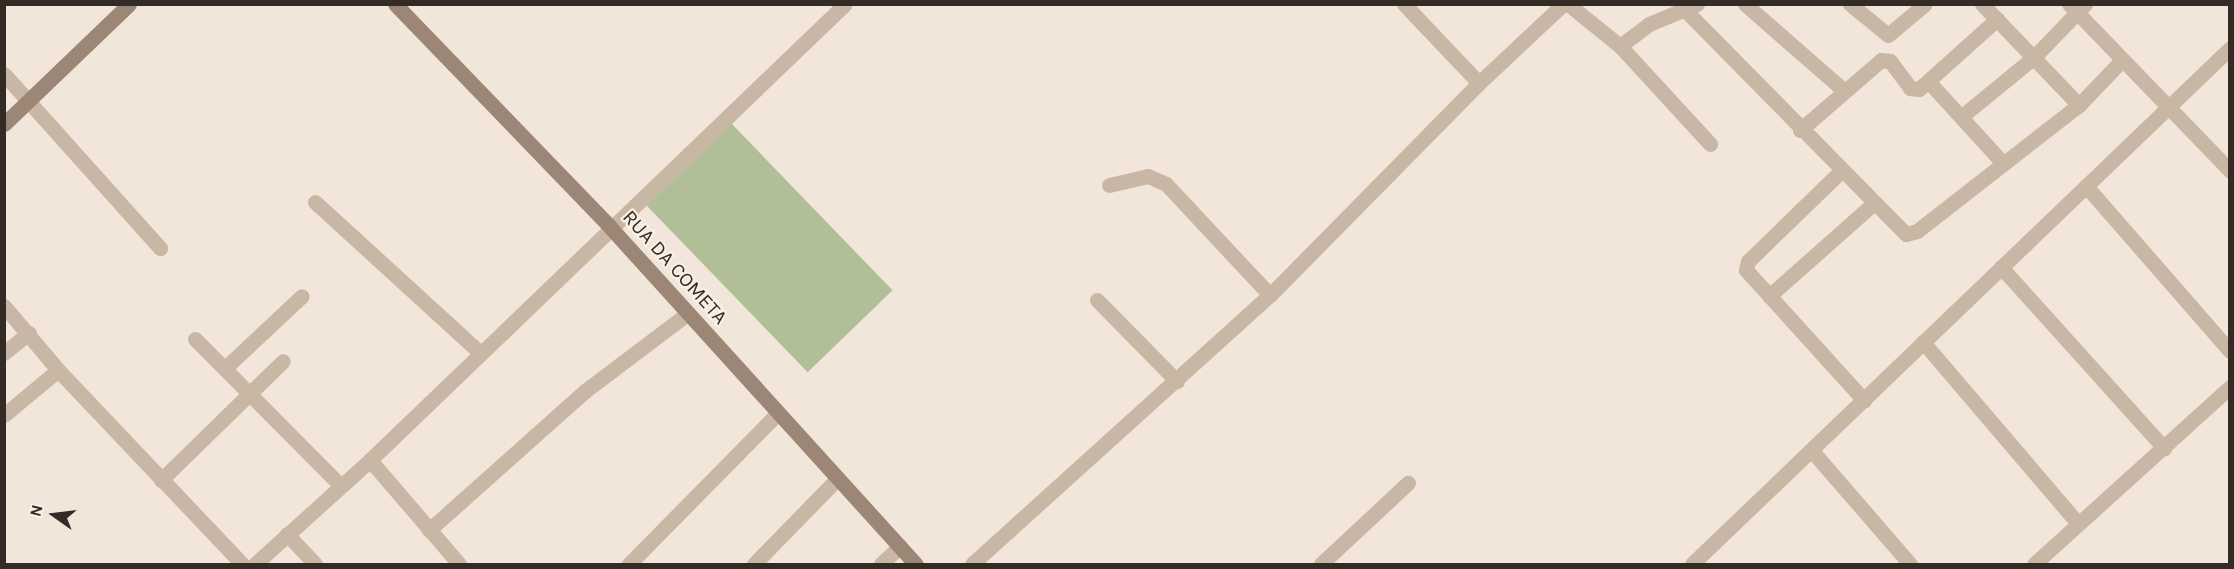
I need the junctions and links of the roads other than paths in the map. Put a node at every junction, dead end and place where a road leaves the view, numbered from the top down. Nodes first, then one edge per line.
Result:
1 (129, 4) edge
2 (395, 4) edge
3 (845, 4) edge
4 (1404, 4) edge
5 (1563, 4) edge
6 (1568, 4) edge
7 (1745, 4) edge
8 (1850, 4) edge
9 (1925, 4) edge
10 (1982, 4) edge
11 (2077, 7) edge
12 (1692, 8) edge
13 (1997, 19) junction
14 (1620, 46) junction
15 (2229, 48) edge
16 (2034, 57) junction
17 (2121, 61) junction
18 (4, 75) edge
19 (1928, 81) junction
20 (1479, 82) junction
21 (1842, 89) junction
22 (30, 100) junction
23 (2079, 105) junction
24 (2168, 107) junction
25 (1962, 116) junction
26 (4, 124) edge
27 (1800, 130) junction
28 (1710, 144) dead end
29 (2002, 162) junction
30 (1841, 171) junction
31 (2229, 171) edge
32 (1109, 185) dead end
33 (2086, 186) junction
34 (315, 202) dead end
35 (1874, 203) junction
36 (610, 227) junction
37 (159, 248) dead end
38 (2001, 267) junction
39 (1270, 294) junction
40 (302, 296) dead end
41 (1769, 297) junction
42 (1097, 300) dead end
43 (4, 306) edge
44 (688, 313) junction
45 (29, 333) junction
46 (195, 339) dead end
47 (1923, 342) junction
48 (2229, 351) edge
49 (479, 352) junction
50 (4, 353) edge
51 (283, 361) dead end
52 (225, 368) junction
53 (58, 370) junction
54 (1177, 381) junction
55 (2229, 387) edge
56 (250, 395) junction
57 (1864, 400) junction
58 (777, 414) junction
59 (4, 415) edge
60 (2164, 448) junction
61 (1813, 452) junction
62 (370, 460) junction
63 (837, 479) junction
64 (161, 480) junction
65 (1408, 483) dead end
66 (339, 484) junction
67 (2077, 522) junction
68 (429, 530) junction
69 (287, 534) junction
70 (900, 546) junction
71 (242, 564) edge
72 (255, 564) edge
73 (315, 564) edge
74 (459, 564) edge
75 (629, 564) edge
76 (754, 564) edge
77 (881, 564) edge
78 (916, 564) edge
79 (972, 564) edge
80 (1320, 564) edge
81 (1692, 564) edge
82 (1910, 564) edge
83 (2034, 564) edge

1 - 22 street
2 - 36 street, RUA DA COMETA
3 - 36 street
4 - 20 street
5 - 20 street
6 - 14 street
7 - 21 street
8 - 9 street
10 - 13 street
11 - 16 street
11 - 17 street
12 - 14 street
12 - 27 street
13 - 16 street
13 - 19 street
14 - 28 street
15 - 24 street
16 - 23 street
16 - 25 street
17 - 23 street
17 - 24 street
18 - 22 street
19 - 21 street
19 - 25 street
20 - 39 street
21 - 27 street
22 - 26 street
22 - 37 street
23 - 29 street
24 - 31 street
24 - 33 street
25 - 29 street
27 - 30 street
29 - 35 street
30 - 35 street
30 - 41 street
32 - 39 street
33 - 38 street
33 - 48 street
34 - 49 street
35 - 41 street
36 - 44 street, RUA DA COMETA
36 - 49 street
38 - 47 street
38 - 60 street
39 - 54 street
40 - 52 street
41 - 57 street
42 - 54 street
43 - 45 street
44 - 58 street, RUA DA COMETA
44 - 68 street
45 - 50 street
45 - 53 street
46 - 52 street
47 - 57 street
47 - 67 street
49 - 62 street
51 - 56 street
52 - 56 street
53 - 59 street
53 - 64 street
54 - 79 street
55 - 60 street
56 - 64 street
56 - 66 street
57 - 61 street
58 - 63 street, RUA DA COMETA
58 - 75 street
60 - 67 street
61 - 81 street
61 - 82 street
62 - 66 street
62 - 68 street
63 - 70 street, RUA DA COMETA
63 - 76 street
64 - 71 street
65 - 80 street
66 - 69 street
67 - 83 street
68 - 74 street
69 - 72 street
69 - 73 street
70 - 77 street
70 - 78 street, RUA DA COMETA

